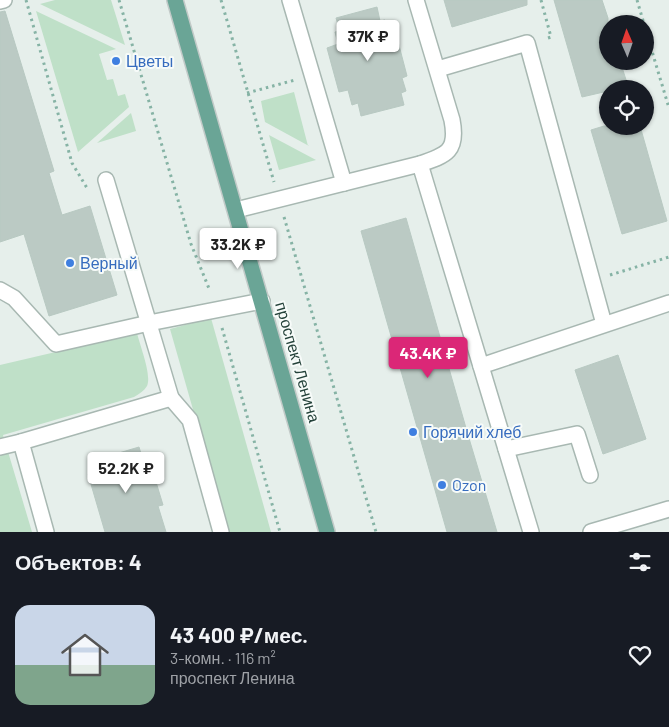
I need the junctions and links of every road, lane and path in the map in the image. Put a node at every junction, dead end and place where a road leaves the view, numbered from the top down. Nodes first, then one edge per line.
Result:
1 (4, 0) edge
2 (26, 0) edge
3 (119, 0) edge
4 (175, 0) edge
5 (221, 0) edge
6 (290, 0) edge
7 (416, 0) edge
8 (541, 0) edge
9 (637, 0) edge
10 (0, 1) edge
11 (641, 15) edge
12 (527, 43) junction
13 (654, 58) edge
14 (438, 69) junction
15 (312, 76) junction
16 (247, 93) junction
17 (669, 108) edge
18 (420, 164) junction
19 (106, 180) dead end
20 (344, 183) junction
21 (88, 190) dead end
22 (279, 199) junction
23 (236, 210) junction
24 (669, 257) edge
25 (592, 280) junction
26 (0, 290) edge
27 (262, 301) junction
28 (669, 303) edge
29 (217, 310) junction
30 (149, 322) junction
31 (604, 324) junction
32 (481, 366) junction
33 (171, 398) junction
34 (21, 442) junction
35 (0, 447) edge
36 (506, 449) junction
37 (590, 475) dead end
38 (669, 509) edge
39 (46, 532) edge
40 (221, 532) edge
41 (280, 532) edge
42 (327, 532) edge
43 (376, 532) edge
44 (532, 532) edge
45 (591, 532) edge

1 - 10 lane
2 - 21 path
3 - 29 path
4 - 23 main road, проспект Ленина
5 - 16 path
6 - 15 lane
7 - 14 lane
8 - 12 path
9 - 11 path
12 - 14 lane
12 - 25 lane
13 - 17 path
14 - 18 lane
15 - 16 path
15 - 20 lane
16 - 22 path
18 - 20 lane
18 - 32 lane
19 - 30 lane
20 - 22 lane
22 - 23 lane
22 - 43 path
23 - 27 main road, проспект Ленина
24 - 25 path
25 - 31 lane
26 - 30 lane
27 - 29 lane
27 - 42 main road, проспект Ленина
28 - 31 lane
29 - 30 lane
29 - 41 path
30 - 33 lane
31 - 32 lane
32 - 36 lane
33 - 34 lane
33 - 40 lane
34 - 35 lane
34 - 39 lane
36 - 37 lane
36 - 44 lane
38 - 45 lane

